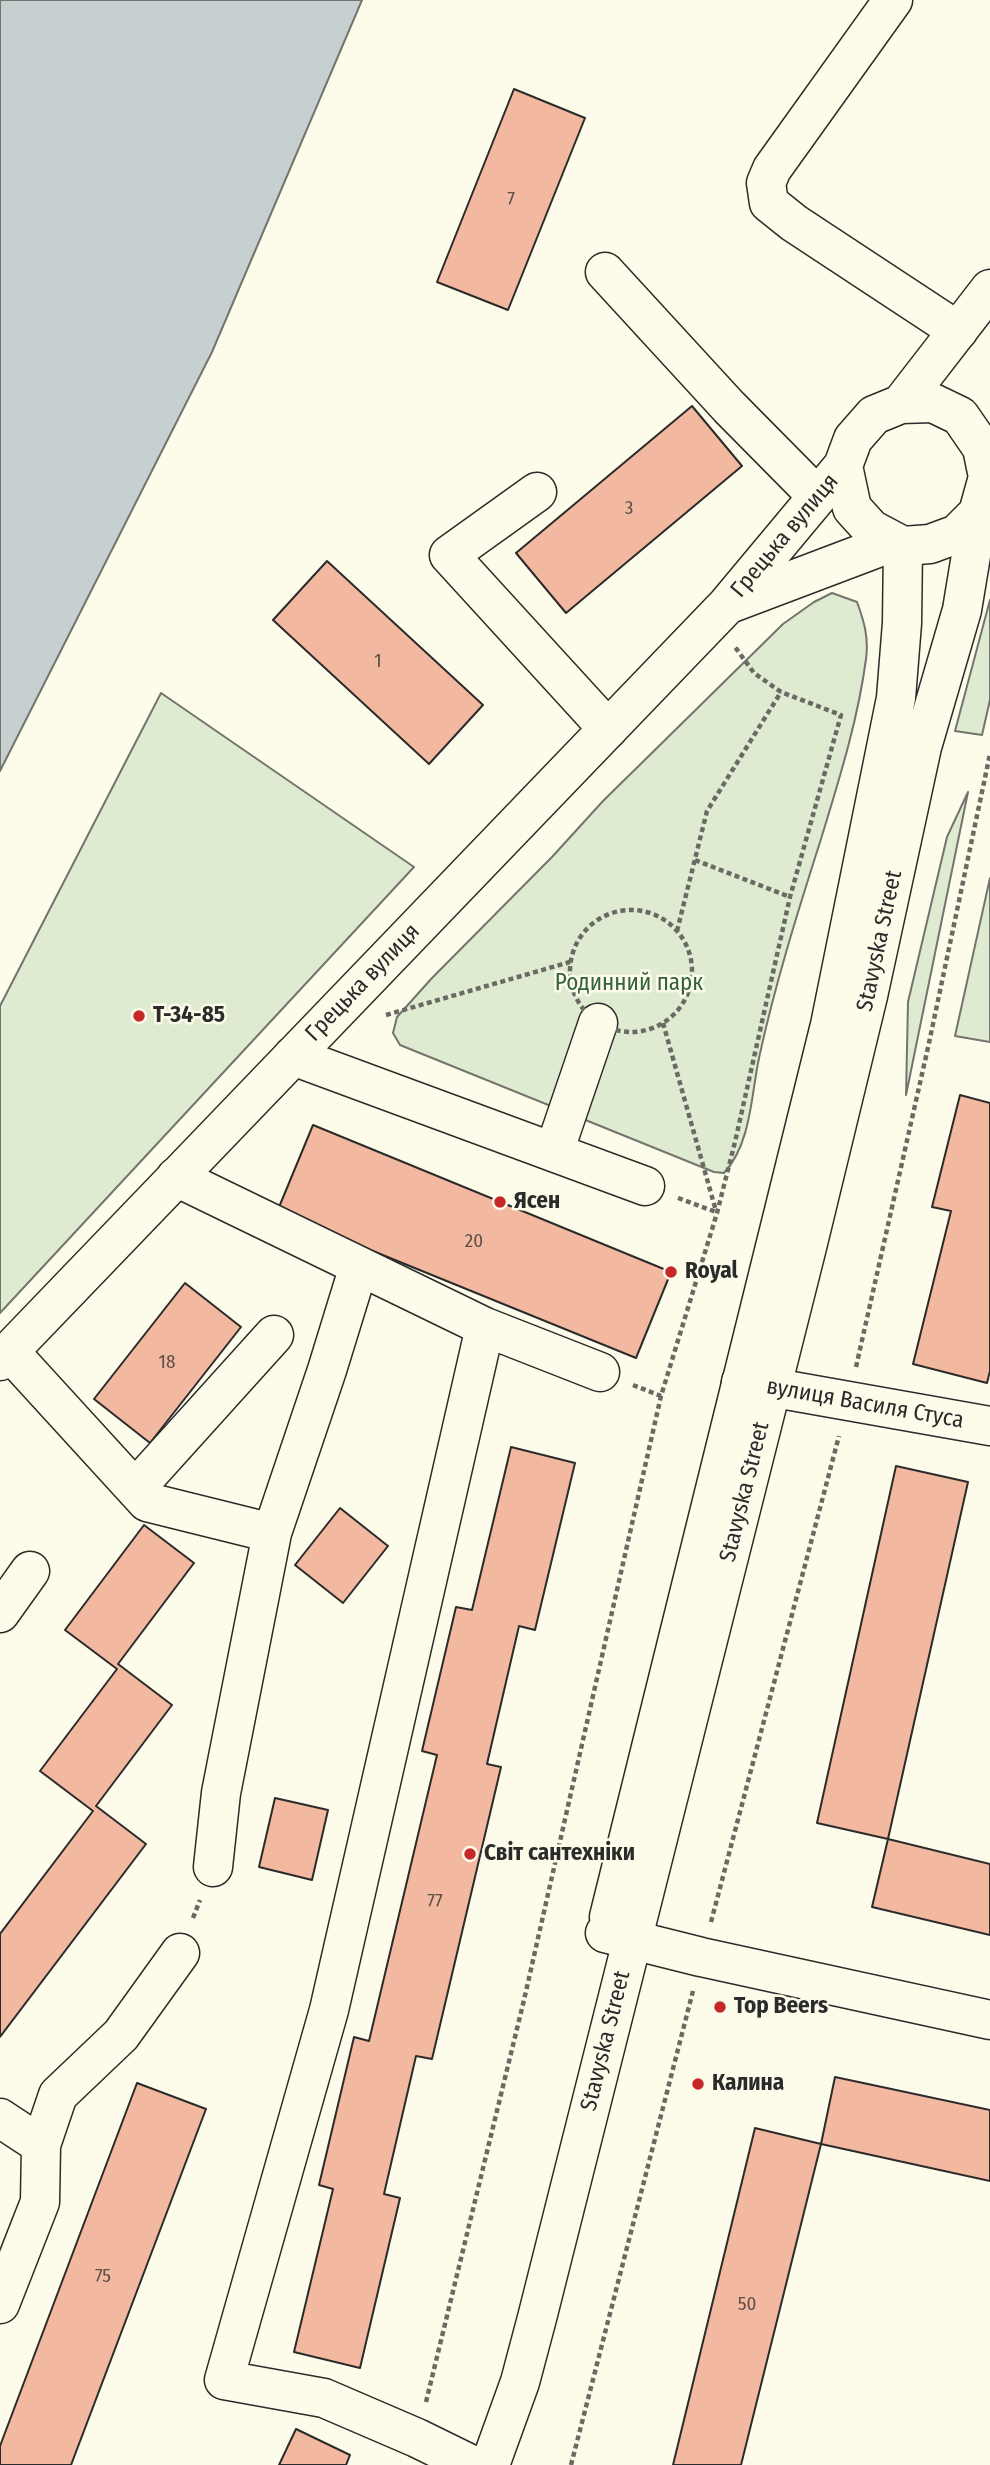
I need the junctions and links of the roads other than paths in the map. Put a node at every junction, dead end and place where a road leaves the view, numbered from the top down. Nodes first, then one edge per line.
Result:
1 (893, 0) edge
2 (604, 272) dead end
3 (990, 289) edge
4 (958, 331) junction
5 (901, 404) junction
6 (986, 440) edge
7 (843, 466) junction
8 (537, 492) dead end
9 (817, 496) junction
10 (978, 513) junction
11 (898, 544) junction
12 (720, 612) junction
13 (608, 729) junction
14 (598, 1023) road end
15 (293, 1056) junction
16 (554, 1152) junction
17 (176, 1177) junction
18 (645, 1186) dead end
19 (359, 1266) junction
20 (485, 1327) junction
21 (274, 1335) dead end
22 (5, 1356) edge
23 (600, 1372) dead end
24 (756, 1384) junction
25 (990, 1426) edge
26 (135, 1489) junction
27 (272, 1533) junction
28 (30, 1571) dead end
29 (0, 1613) edge
30 (213, 1867) road end
31 (618, 1936) junction
32 (180, 1952) road end
33 (990, 2020) edge
34 (0, 2118) edge
35 (41, 2145) junction
36 (0, 2304) edge
37 (473, 2464) edge

1 - 4 main road
2 - 9 main road
3 - 4 main road
4 - 5 main road
5 - 6 main road
5 - 7 main road
6 - 10 main road
7 - 9 main road, Грецька вулиця
7 - 11 main road
8 - 13 main road
9 - 12 main road, Грецька вулиця
10 - 11 main road
10 - 24 main road, Stavyska Street
11 - 12 main road, Грецька вулиця
11 - 24 main road, Stavyska Street
12 - 13 main road, Грецька вулиця
13 - 15 main road, Грецька вулиця
14 - 16 main road
15 - 16 main road
15 - 17 main road, Грецька вулиця
16 - 18 main road
17 - 19 main road
17 - 22 main road, Грецька вулиця
19 - 20 main road
19 - 27 main road
20 - 23 main road
20 - 37 main road
21 - 26 main road
22 - 26 main road
24 - 25 main road, вулиця Василя Стуса
24 - 31 main road, Stavyska Street
26 - 27 main road
27 - 30 main road
28 - 29 main road
31 - 33 main road
31 - 37 main road, Stavyska Street
32 - 35 main road
34 - 35 main road
35 - 36 main road

